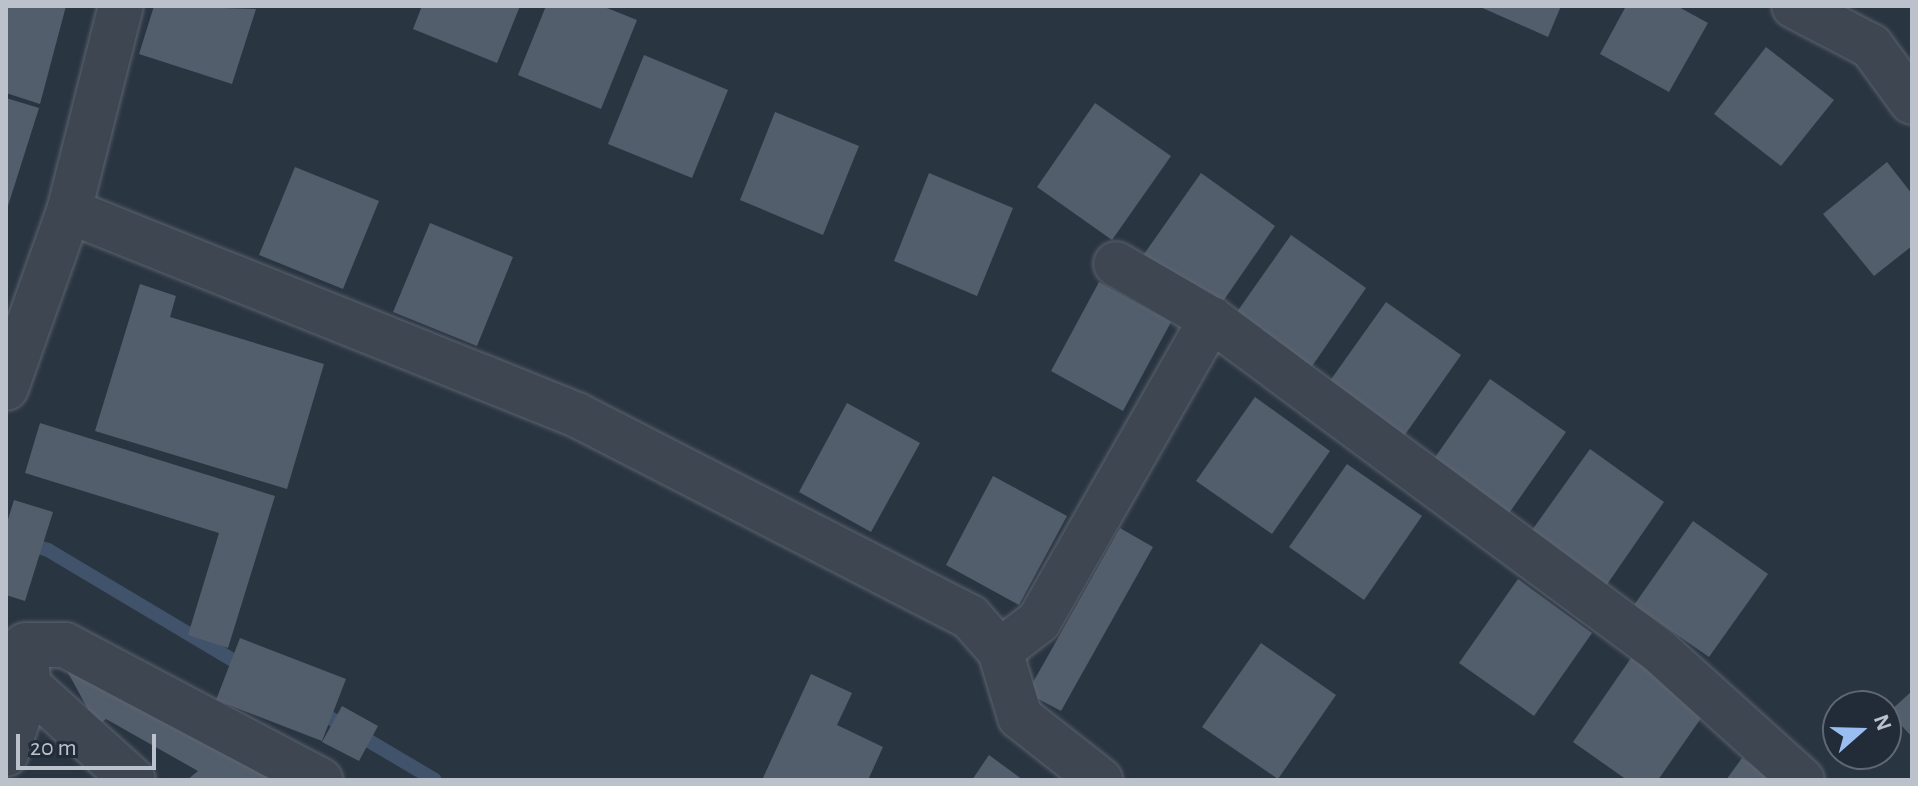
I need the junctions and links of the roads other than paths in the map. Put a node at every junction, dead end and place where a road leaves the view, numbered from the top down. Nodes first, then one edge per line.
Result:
1 (121, 6) edge
2 (1794, 6) edge
3 (1912, 102) edge
4 (69, 211) junction
5 (1116, 264) dead end
6 (1211, 319) junction
7 (6, 388) edge
8 (1000, 651) junction
9 (20, 654) edge
10 (6, 754) edge
11 (133, 780) edge
12 (320, 780) edge
13 (1100, 780) edge
14 (1802, 780) edge

1 - 4 street
2 - 3 street
4 - 7 street
4 - 8 street
5 - 6 street
6 - 8 street
6 - 14 street
8 - 13 street
9 - 10 street
9 - 11 street
9 - 12 street

